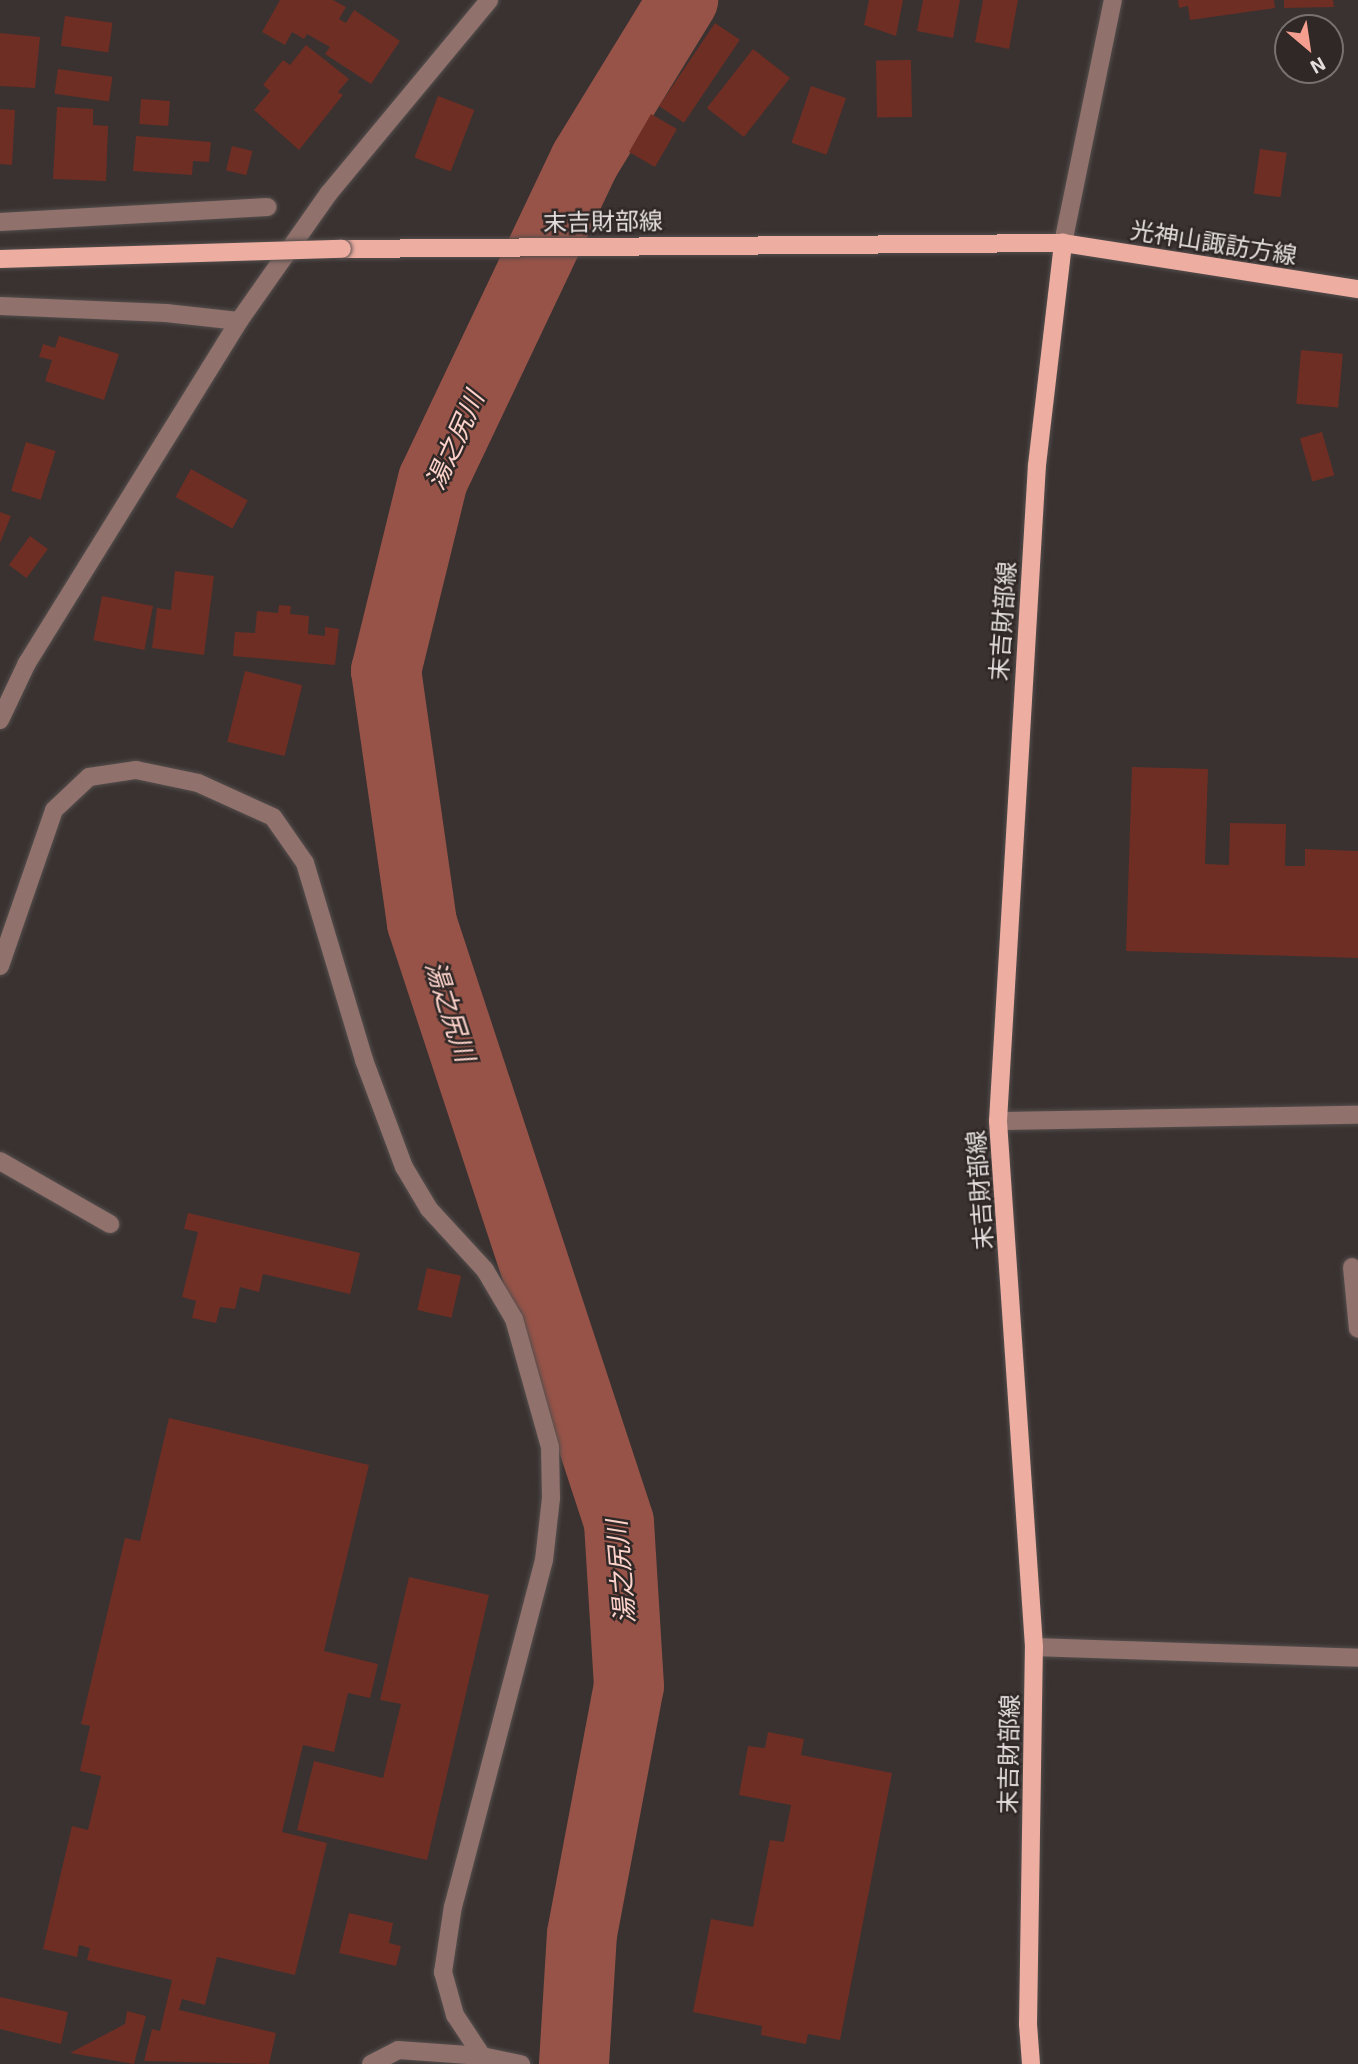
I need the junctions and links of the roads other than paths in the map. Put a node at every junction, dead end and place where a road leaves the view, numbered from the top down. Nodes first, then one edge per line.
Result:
1 (489, 0) edge
2 (1113, 0) edge
3 (268, 207) dead end
4 (0, 222) edge
5 (1063, 243) junction
6 (0, 258) edge
7 (1358, 289) edge
8 (0, 306) edge
9 (239, 321) junction
10 (0, 720) edge
11 (0, 966) edge
12 (1358, 1115) edge
13 (998, 1121) junction
14 (0, 1161) edge
15 (110, 1224) dead end
16 (1352, 1267) dead end
17 (1358, 1329) edge
18 (1034, 1647) junction
19 (1358, 1658) edge
20 (482, 2056) junction
21 (371, 2064) edge
22 (521, 2064) edge
23 (1031, 2064) edge

1 - 9 street
2 - 5 street
3 - 4 street
5 - 6 main road, 末吉財部線, bridge
5 - 7 main road, 光神山諏訪方線
5 - 13 main road, 末吉財部線
8 - 9 street
9 - 10 street
11 - 20 street
12 - 13 street
13 - 18 main road, 末吉財部線
14 - 15 street
16 - 17 street
18 - 19 street
18 - 23 main road, 末吉財部線
20 - 21 street
20 - 22 street

